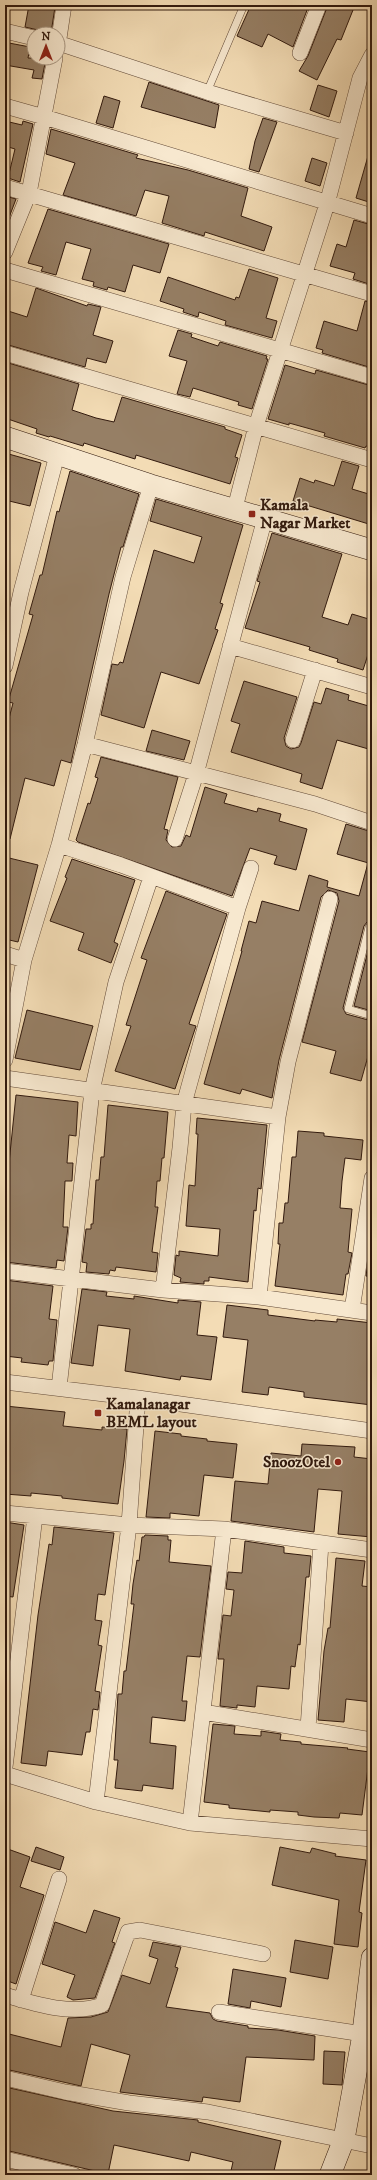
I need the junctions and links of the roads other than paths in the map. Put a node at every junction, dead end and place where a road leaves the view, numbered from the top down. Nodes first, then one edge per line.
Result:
1 (64, 5) edge
2 (244, 5) edge
3 (319, 5) edge
4 (61, 26) edge
5 (5, 31) edge
6 (26, 36) edge
7 (66, 47) edge
8 (300, 53) dead end
9 (372, 55) edge
10 (53, 66) edge
11 (207, 92) junction
12 (5, 106) edge
13 (44, 116) junction
14 (346, 133) junction
15 (5, 187) edge
16 (29, 193) junction
17 (327, 204) junction
18 (372, 216) edge
19 (5, 252) edge
20 (5, 270) edge
21 (305, 274) junction
22 (372, 294) edge
23 (280, 351) junction
24 (5, 353) edge
25 (372, 377) edge
26 (256, 426) junction
27 (5, 437) edge
28 (57, 455) junction
29 (372, 460) edge
30 (151, 485) junction
31 (234, 508) junction
32 (265, 518) junction
33 (372, 550) edge
34 (230, 646) junction
35 (5, 666) edge
36 (315, 670) junction
37 (372, 686) edge
38 (293, 740) dead end
39 (85, 744) junction
40 (196, 774) junction
41 (372, 823) edge
42 (175, 839) dead end
43 (58, 845) junction
44 (251, 868) dead end
45 (151, 877) junction
46 (330, 899) dead end
47 (238, 908) junction
48 (369, 927) dead end
49 (5, 954) edge
50 (24, 960) junction
51 (372, 1016) edge
52 (5, 1060) edge
53 (5, 1078) edge
54 (92, 1091) junction
55 (184, 1104) junction
56 (278, 1116) junction
57 (372, 1178) edge
58 (5, 1271) edge
59 (71, 1278) junction
60 (163, 1290) junction
61 (259, 1297) junction
62 (352, 1310) junction
63 (372, 1313) edge
64 (5, 1382) edge
65 (59, 1388) junction
66 (138, 1398) junction
67 (372, 1431) edge
68 (5, 1513) edge
69 (35, 1516) junction
70 (128, 1525) junction
71 (224, 1529) junction
72 (321, 1544) junction
73 (372, 1550) edge
74 (203, 1712) junction
75 (308, 1728) junction
76 (372, 1740) edge
77 (5, 1767) edge
78 (5, 1774) edge
79 (96, 1802) junction
80 (190, 1823) junction
81 (372, 1839) edge
82 (59, 1879) dead end
83 (263, 1954) dead end
84 (372, 1958) edge
85 (370, 1994) edge
86 (5, 1995) edge
87 (21, 2000) junction
88 (219, 2012) dead end
89 (366, 2038) edge
90 (5, 2078) edge
91 (344, 2139) junction
92 (372, 2146) edge
93 (5, 2159) edge
94 (18, 2169) edge
95 (74, 2175) edge
96 (330, 2175) edge

1 - 4 street
2 - 11 lane
3 - 8 street
5 - 6 street
7 - 11 street
9 - 14 street
10 - 13 street
11 - 14 street
12 - 13 street
13 - 16 street
13 - 17 street
14 - 17 street
15 - 16 street
16 - 19 street
16 - 21 street
17 - 18 street
17 - 21 street
20 - 23 street
21 - 22 street
21 - 23 street
23 - 25 street
23 - 26 street
24 - 26 street
26 - 29 street
26 - 31 street
27 - 28 street
28 - 30 street
28 - 35 street
30 - 31 street
30 - 39 street
31 - 32 street
32 - 33 street
32 - 34 street
34 - 36 street
34 - 40 street
36 - 37 street
36 - 38 street
39 - 40 street
39 - 43 street
40 - 41 street
40 - 42 street
43 - 45 street
43 - 50 street
44 - 47 street
45 - 47 street
45 - 54 street
46 - 56 street
47 - 55 street
48 - 51 lane
49 - 50 street
50 - 52 street
53 - 54 street
54 - 55 street
54 - 59 street
55 - 56 street
55 - 60 street
56 - 61 street
57 - 62 street
58 - 59 street
59 - 60 street
59 - 65 street
60 - 61 street
61 - 62 street
62 - 63 street
64 - 65 street
65 - 66 street
66 - 67 street
66 - 70 street
68 - 69 street
69 - 70 street
69 - 77 street
70 - 71 street
70 - 79 street
71 - 72 street
71 - 74 street
72 - 73 street
72 - 75 street
74 - 75 street
74 - 80 street
75 - 76 street
78 - 79 street
79 - 80 street
80 - 81 street
82 - 87 street
83 - 87 street
84 - 85 street
85 - 89 street
86 - 87 street
88 - 89 street
89 - 91 street
90 - 91 street
91 - 92 street
91 - 96 street
93 - 94 street
94 - 95 street

